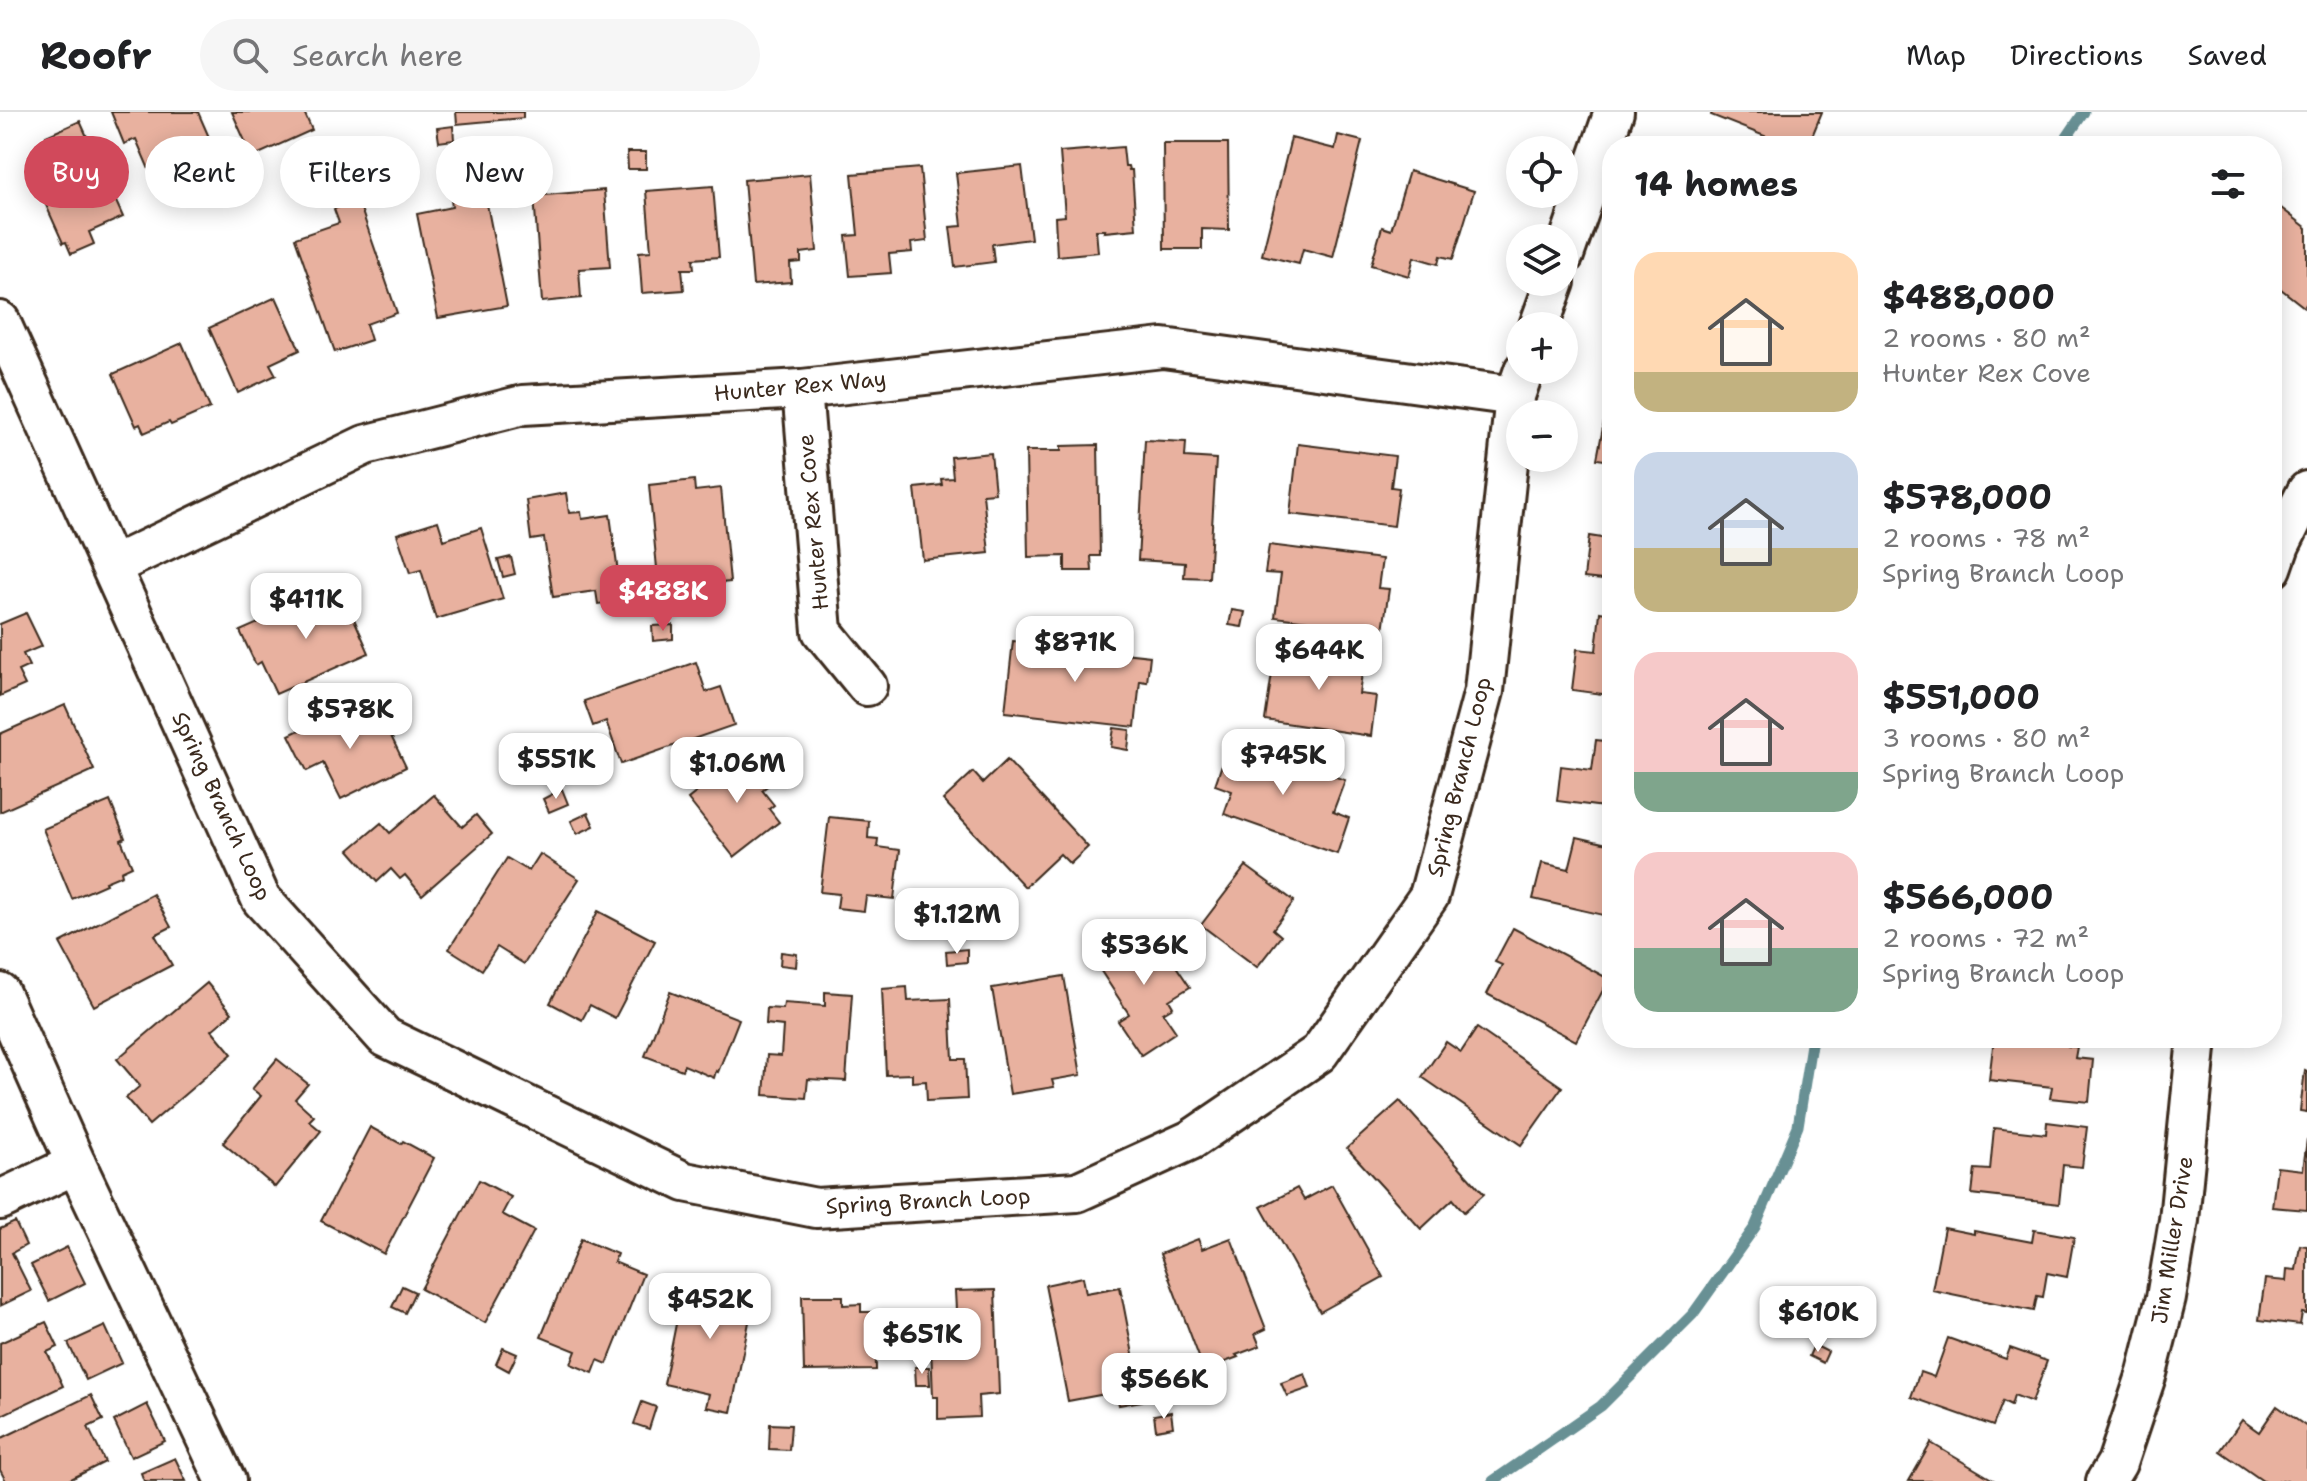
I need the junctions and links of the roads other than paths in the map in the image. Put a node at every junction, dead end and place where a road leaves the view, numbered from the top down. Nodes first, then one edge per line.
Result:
1 (1614, 112) edge
2 (1606, 136) edge
3 (1602, 146) edge
4 (1575, 224) edge
5 (0, 321) edge
6 (1506, 382) edge
7 (1520, 384) edge
8 (802, 389) junction
9 (2307, 491) edge
10 (2282, 541) edge
11 (112, 566) junction
12 (867, 686) dead end
13 (0, 993) edge
14 (2196, 1048) edge
15 (76, 1164) junction
16 (0, 1200) edge
17 (226, 1481) edge
18 (2106, 1481) edge

1 - 2 street
3 - 4 street
5 - 11 street, Spring Branch Loop
6 - 8 street, Hunter Rex Way
7 - 11 street, Spring Branch Loop
8 - 11 street, Hunter Rex Way
8 - 12 street, Hunter Rex Cove
9 - 10 street
13 - 15 street
14 - 18 street, Jim Miller Drive
15 - 16 street
15 - 17 street

